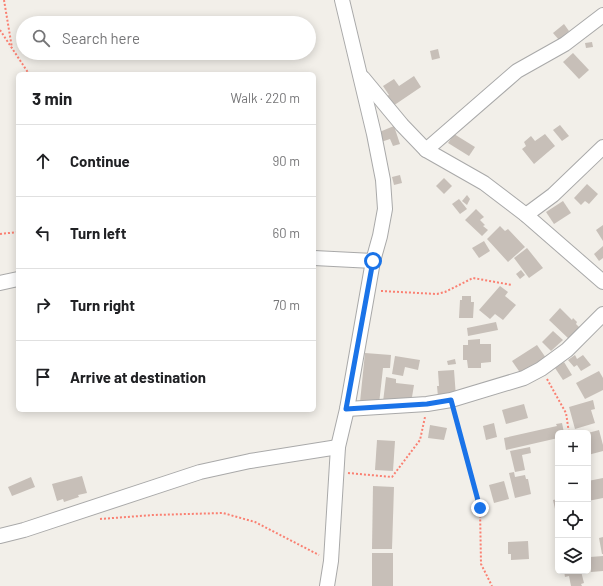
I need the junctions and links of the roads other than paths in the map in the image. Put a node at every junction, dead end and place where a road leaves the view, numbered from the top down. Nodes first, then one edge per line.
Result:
1 (342, 0) edge
2 (603, 15) edge
3 (361, 74) junction
4 (603, 147) edge
5 (426, 150) junction
6 (526, 215) junction
7 (316, 258) edge
8 (373, 261) junction
9 (16, 279) edge
10 (603, 282) edge
11 (0, 283) edge
12 (603, 314) edge
13 (346, 409) junction
14 (338, 447) junction
15 (0, 536) edge
16 (327, 586) edge

1 - 3 street
2 - 5 street
3 - 5 street
3 - 8 street
4 - 6 street
5 - 6 street
6 - 10 street
7 - 8 street
8 - 13 street
9 - 11 street
12 - 13 street
13 - 14 street
14 - 15 street
14 - 16 street

